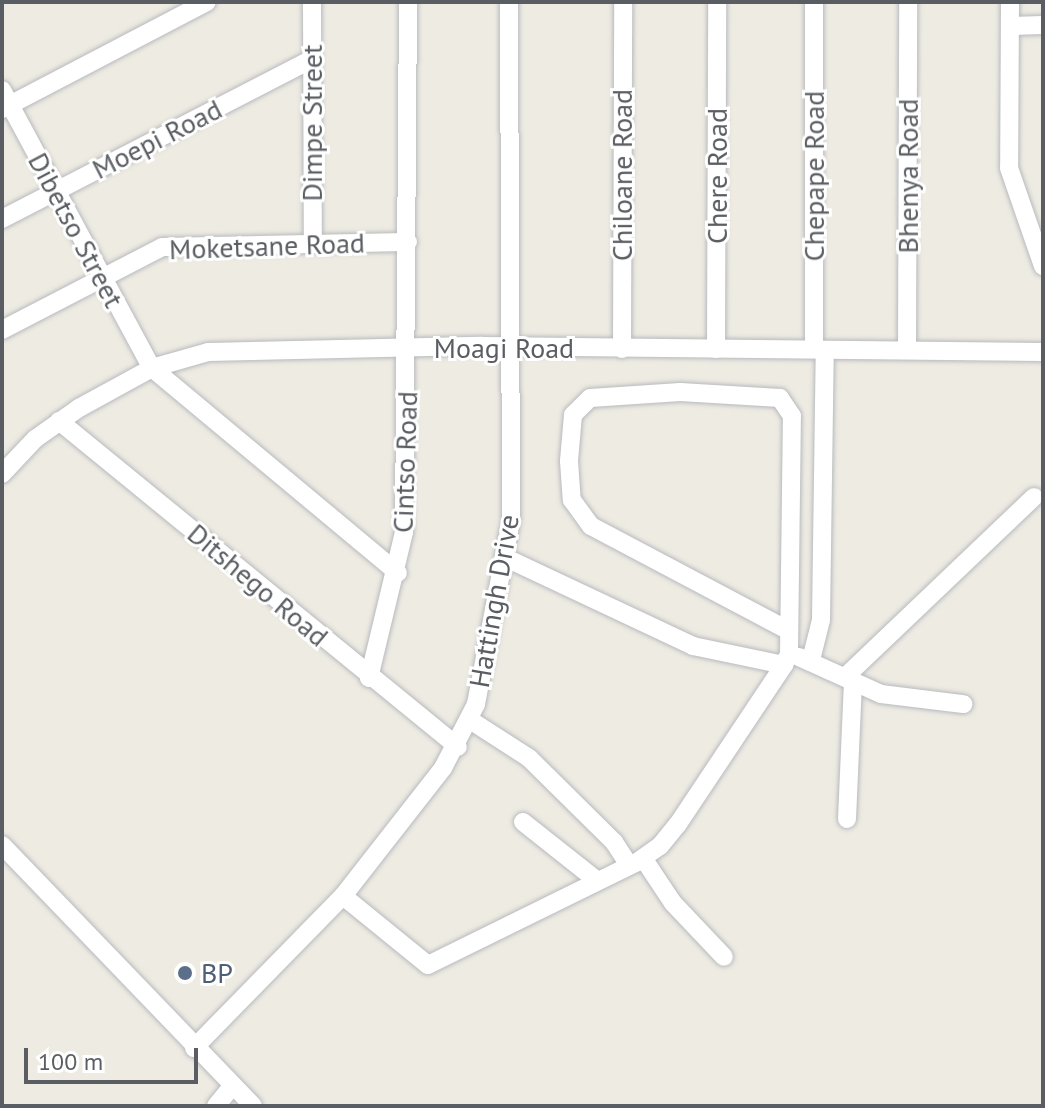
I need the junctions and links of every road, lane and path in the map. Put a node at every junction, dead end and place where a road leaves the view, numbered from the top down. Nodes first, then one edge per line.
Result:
1 (207, 2) edge
2 (312, 2) edge
3 (408, 2) edge
4 (509, 2) edge
5 (623, 2) edge
6 (717, 2) edge
7 (814, 2) edge
8 (908, 2) edge
9 (1010, 2) edge
10 (1043, 25) edge
11 (1011, 26) junction
12 (312, 59) junction
13 (5, 101) edge
14 (54, 191) junction
15 (2, 219) edge
16 (408, 242) junction
17 (313, 244) junction
18 (1043, 266) edge
19 (100, 277) junction
20 (2, 330) edge
21 (408, 347) junction
22 (511, 347) junction
23 (622, 349) junction
24 (716, 349) junction
25 (819, 349) junction
26 (907, 349) junction
27 (1043, 352) edge
28 (152, 368) junction
29 (59, 421) junction
30 (2, 474) edge
31 (1034, 497) dead end
32 (506, 558) junction
33 (398, 573) junction
34 (789, 631) junction
35 (786, 659) junction
36 (811, 660) junction
37 (369, 678) junction
38 (849, 679) junction
39 (963, 704) dead end
40 (470, 720) junction
41 (458, 747) junction
42 (847, 819) dead end
43 (523, 822) dead end
44 (2, 845) edge
45 (636, 862) junction
46 (595, 879) junction
47 (343, 896) junction
48 (724, 957) dead end
49 (194, 1048) junction
50 (232, 1086) junction
51 (216, 1106) edge
52 (253, 1106) edge

1 - 13 street
2 - 12 street, Dimpe Street
3 - 16 street, Cintso Road
4 - 22 street, Hattingh Drive
5 - 23 street, Chiloane Road
6 - 24 street, Chere Road
7 - 25 street, Chepape Road
8 - 26 street, Bhenya Road
9 - 11 street
10 - 11 street
11 - 18 street
12 - 14 street, Moepi Road
12 - 17 street, Dimpe Street
13 - 14 street, Dibetso Street
14 - 15 street, Moepi Road
14 - 19 street, Dibetso Street
16 - 17 street, Moketsane Road
16 - 21 street, Cintso Road
17 - 19 street, Moketsane Road
19 - 20 street, Moketsane Road
19 - 28 street, Dibetso Street
21 - 22 street, Moagi Road
21 - 28 street, Moagi Road
21 - 33 street, Cintso Road
22 - 23 street, Moagi Road
22 - 32 street, Hattingh Drive
23 - 24 street, Moagi Road
24 - 25 street, Moagi Road
25 - 26 street, Moagi Road
25 - 36 street, Chepape Road
26 - 27 street, Moagi Road
28 - 29 street, Moagi Road
28 - 33 street
29 - 30 street, Moagi Road
29 - 37 street, Ditshego Road
31 - 38 street
32 - 35 street
32 - 40 street, Hattingh Drive
33 - 37 street, Cintso Road
34 - 34 street
34 - 35 street
35 - 36 street
35 - 45 street
36 - 38 street
37 - 41 street, Ditshego Road
38 - 39 street
38 - 42 street
40 - 41 street, Hattingh Drive
40 - 45 street
41 - 47 street, Hattingh Drive
43 - 46 street
44 - 49 street
45 - 46 street
45 - 48 street
46 - 47 street
47 - 49 street, Hattingh Drive
49 - 50 street
50 - 51 street
50 - 52 street

